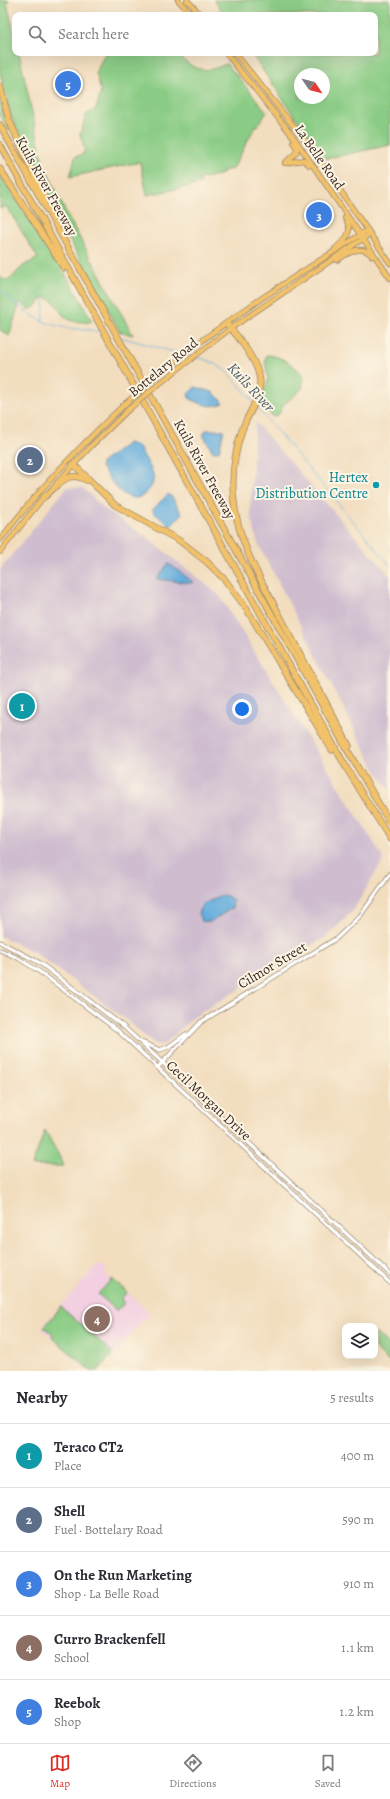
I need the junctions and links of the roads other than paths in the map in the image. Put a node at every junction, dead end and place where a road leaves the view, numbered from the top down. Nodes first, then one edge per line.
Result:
1 (178, 0) edge
2 (187, 0) edge
3 (189, 12) edge
4 (198, 12) edge
5 (228, 56) edge
6 (237, 56) edge
7 (0, 86) edge
8 (0, 125) edge
9 (292, 135) junction
10 (0, 145) edge
11 (0, 170) edge
12 (317, 171) junction
13 (342, 207) junction
14 (53, 220) junction
15 (369, 232) junction
16 (362, 236) junction
17 (322, 259) junction
18 (390, 262) edge
19 (326, 264) junction
20 (390, 278) edge
21 (74, 281) junction
22 (390, 282) edge
23 (229, 326) junction
24 (73, 464) junction
25 (93, 484) junction
26 (44, 497) junction
27 (0, 540) edge
28 (0, 552) edge
29 (356, 766) junction
30 (347, 769) junction
31 (390, 823) edge
32 (390, 839) edge
33 (390, 874) edge
34 (0, 942) edge
35 (0, 950) edge
36 (192, 1030) junction
37 (141, 1042) junction
38 (162, 1062) junction
39 (158, 1067) junction
40 (390, 1274) edge
41 (390, 1283) edge

1 - 3 main road
2 - 4 main road
5 - 9 main road, La Belle Road
6 - 15 main road, La Belle Road
7 - 14 highway
8 - 14 highway, Kuils River Freeway
9 - 12 main road, La Belle Road
9 - 12 main road
10 - 21 highway, Kuils River Freeway
11 - 21 highway
12 - 13 main road, La Belle Road
13 - 16 main road, La Belle Road
13 - 17 main road
14 - 29 highway, Kuils River Freeway
15 - 16 main road, Bottelary Road
15 - 18 main road, La Belle Road
16 - 17 main road, Bottelary Road
16 - 19 main road, Bottelary Road
16 - 20 main road, La Belle Road
17 - 23 main road, Bottelary Road
19 - 22 main road
19 - 23 main road, Bottelary Road
21 - 30 highway, Kuils River Freeway
23 - 24 main road, Bottelary Road, bridge
23 - 27 main road, Bottelary Road, bridge
23 - 29 highway
24 - 25 highway
24 - 26 main road, Bottelary Road
25 - 26 highway
25 - 30 highway
26 - 28 main road, Bottelary Road
29 - 31 highway, Kuils River Freeway
30 - 32 highway, Kuils River Freeway
33 - 36 street, Cilmor Street
34 - 37 street, Cecil Morgan Drive
35 - 39 street, Cecil Morgan Drive
36 - 37 street
36 - 38 street, Cilmor Street
37 - 38 street, Cecil Morgan Drive
38 - 39 street, Cilmor Street
38 - 40 street, Cecil Morgan Drive
39 - 41 street, Cecil Morgan Drive

